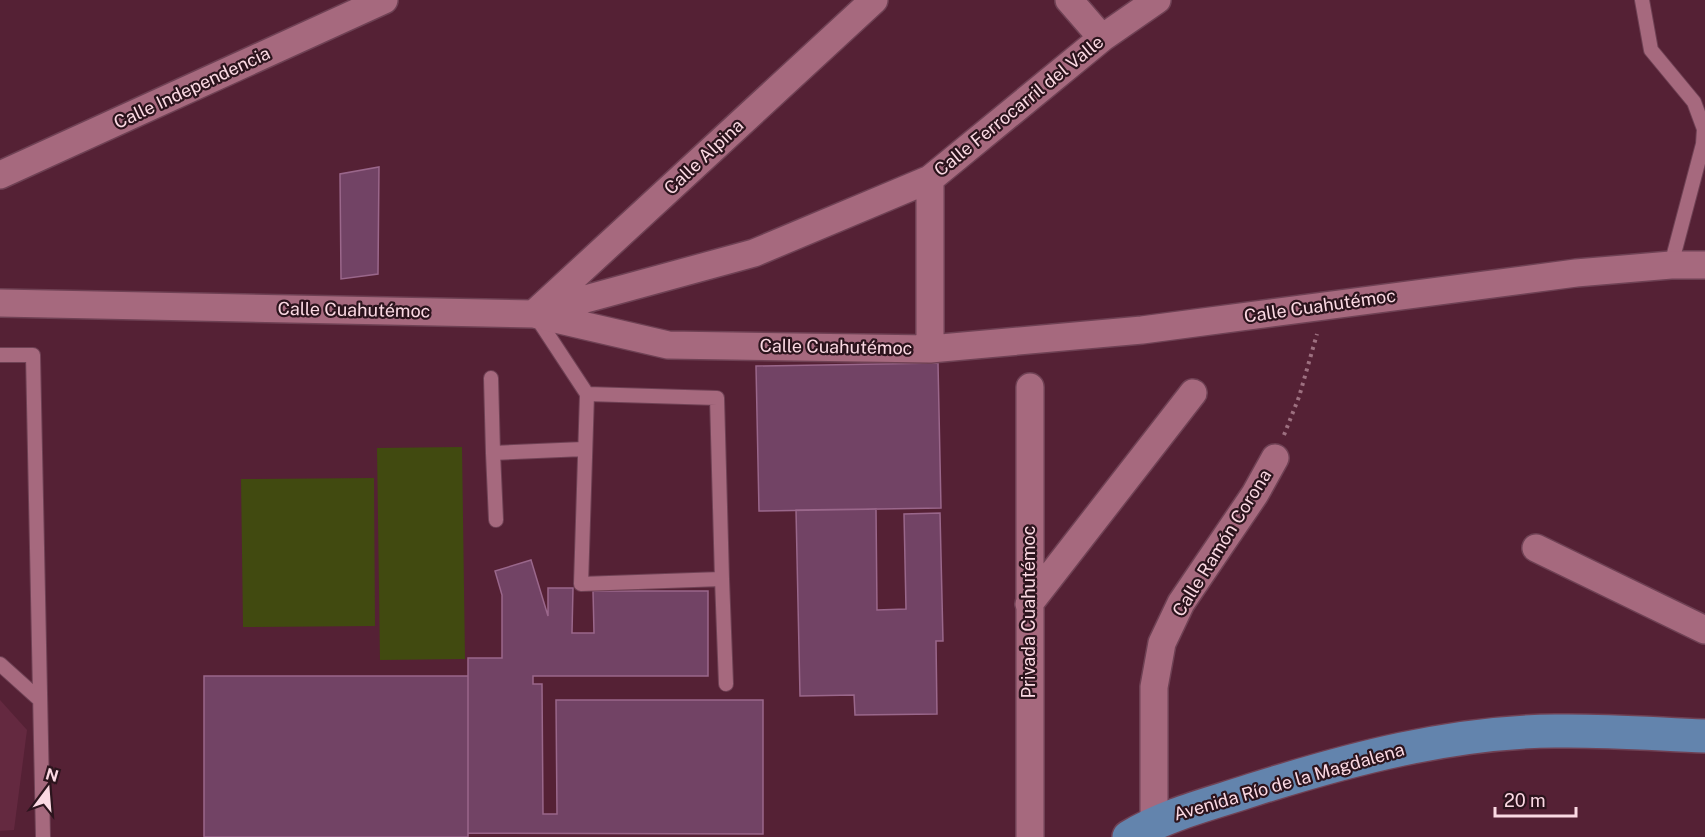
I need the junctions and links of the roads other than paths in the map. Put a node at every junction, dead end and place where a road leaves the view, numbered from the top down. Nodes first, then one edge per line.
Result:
1 (384, 0) edge
2 (874, 0) edge
3 (1069, 0) edge
4 (1157, 0) edge
5 (1642, 0) edge
6 (1102, 38) junction
7 (0, 175) edge
8 (930, 179) junction
9 (1671, 265) junction
10 (1705, 265) edge
11 (0, 303) edge
12 (534, 314) junction
13 (930, 349) junction
14 (0, 355) edge
15 (491, 378) dead end
16 (1030, 387) dead end
17 (587, 393) junction
18 (1193, 393) dead end
19 (584, 449) junction
20 (494, 453) junction
21 (1275, 458) road end
22 (496, 520) dead end
23 (1536, 548) dead end
24 (722, 579) junction
25 (1029, 604) junction
26 (1705, 630) edge
27 (0, 664) edge
28 (726, 684) dead end
29 (39, 700) junction
30 (1705, 736) edge
31 (1141, 829) edge
32 (43, 837) edge
33 (1030, 837) edge

1 - 7 street, Calle Independencia
2 - 12 street, Calle Alpina
3 - 6 street
4 - 6 street, Calle Ferrocarril del Valle
5 - 9 lane
6 - 8 street, Calle Ferrocarril del Valle
8 - 12 street, Calle Ferrocarril del Valle
8 - 13 street
9 - 10 street, Calle Cuahutémoc
9 - 13 street, Calle Cuahutémoc
11 - 12 street, Calle Cuahutémoc
12 - 13 street, Calle Cuahutémoc
12 - 17 lane
14 - 29 lane
15 - 20 lane
16 - 25 street, Privada Cuahutémoc
17 - 19 lane
17 - 24 lane
18 - 25 street
19 - 20 lane
19 - 24 lane
20 - 22 lane
21 - 31 street, Calle Ramón Corona
23 - 26 street
24 - 28 lane
25 - 33 street, Privada Cuahutémoc
27 - 29 lane
29 - 32 lane
30 - 31 main road, Avenida Río de la Magdalena

